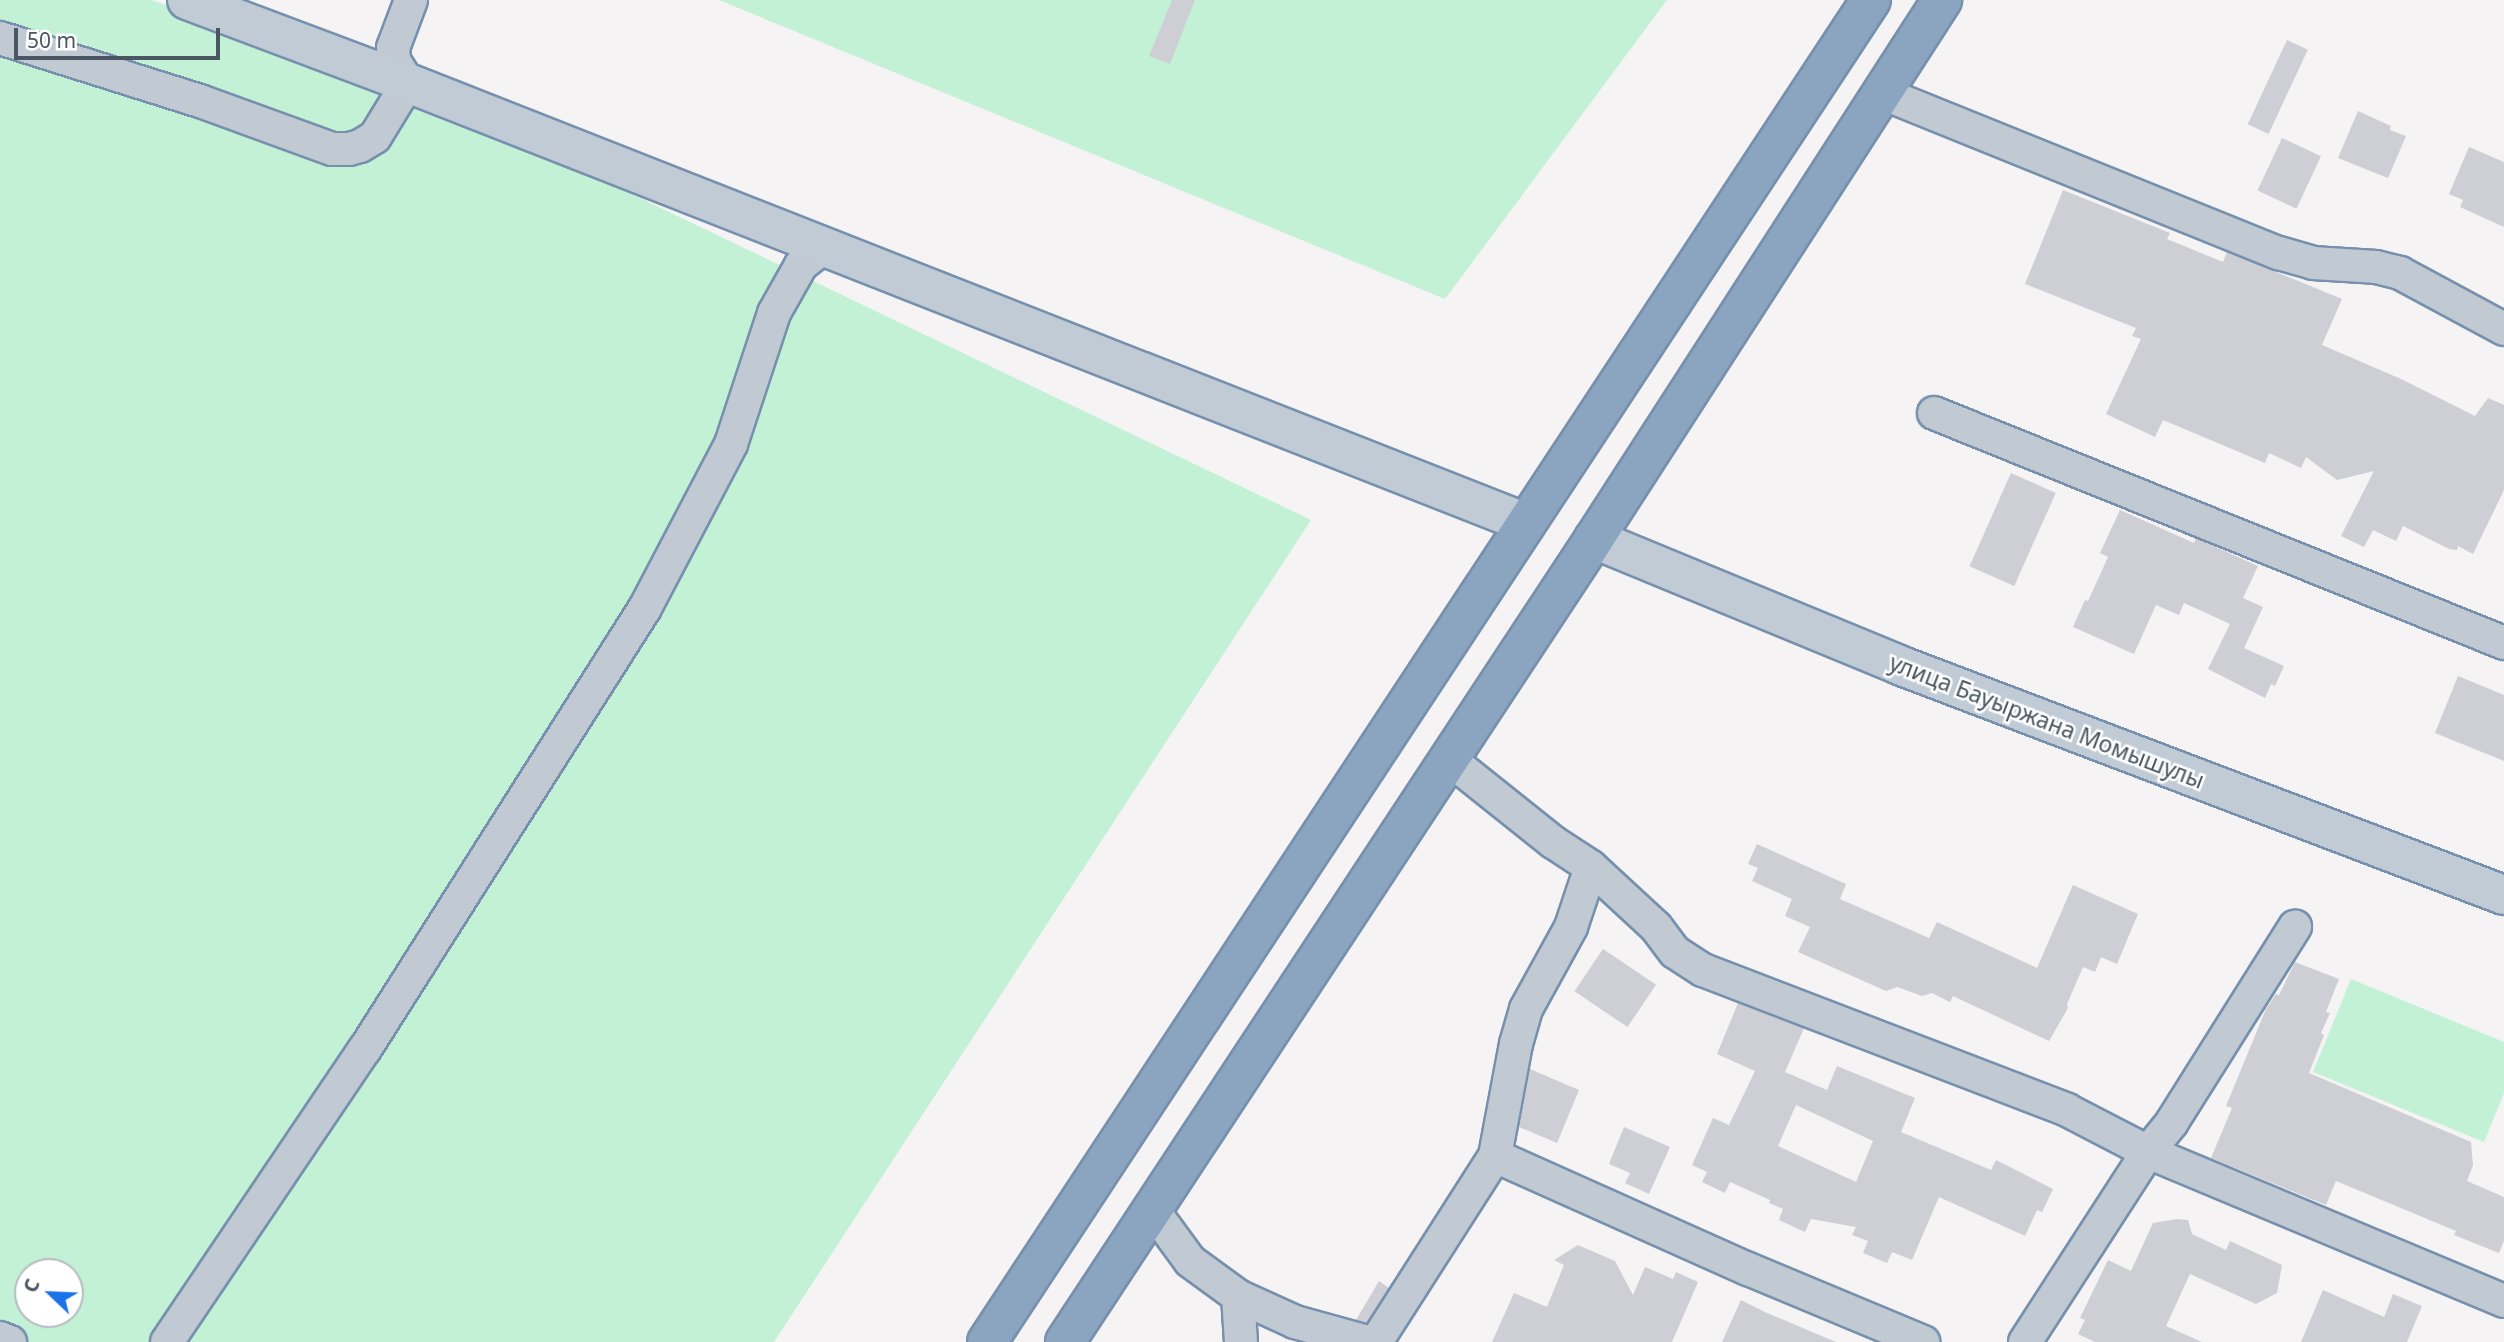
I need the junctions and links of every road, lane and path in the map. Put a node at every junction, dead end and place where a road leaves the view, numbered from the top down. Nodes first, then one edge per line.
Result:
1 (187, 0) edge
2 (411, 0) edge
3 (1871, 0) edge
4 (1942, 0) edge
5 (0, 38) edge
6 (408, 83) junction
7 (1882, 93) junction
8 (824, 247) junction
9 (2504, 329) edge
10 (1934, 413) dead end
11 (1526, 523) junction
12 (1594, 539) junction
13 (2504, 643) edge
14 (1449, 759) junction
15 (1591, 867) junction
16 (2504, 895) edge
17 (2295, 927) dead end
18 (2148, 1152) junction
19 (1495, 1156) junction
20 (1152, 1209) junction
21 (1238, 1296) junction
22 (2504, 1301) edge
23 (0, 1338) edge
24 (10, 1342) edge
25 (167, 1342) edge
26 (987, 1342) edge
27 (1065, 1342) edge
28 (1241, 1342) edge
29 (1367, 1342) edge
30 (1376, 1342) edge
31 (1923, 1342) edge
32 (2025, 1342) edge

1 - 6 street
2 - 6 street
3 - 11 highway
4 - 7 highway
5 - 6 street
6 - 8 street
7 - 9 street
7 - 12 highway
8 - 11 street
8 - 25 street
10 - 13 street
11 - 26 highway
12 - 14 highway
12 - 16 street, улица Бауыржана Момышулы
14 - 15 street
14 - 20 highway
15 - 18 street
15 - 19 street
17 - 18 street
18 - 22 street
18 - 32 street
19 - 30 street
19 - 31 street
20 - 21 street
20 - 27 highway
21 - 28 street
21 - 29 street
23 - 24 street

